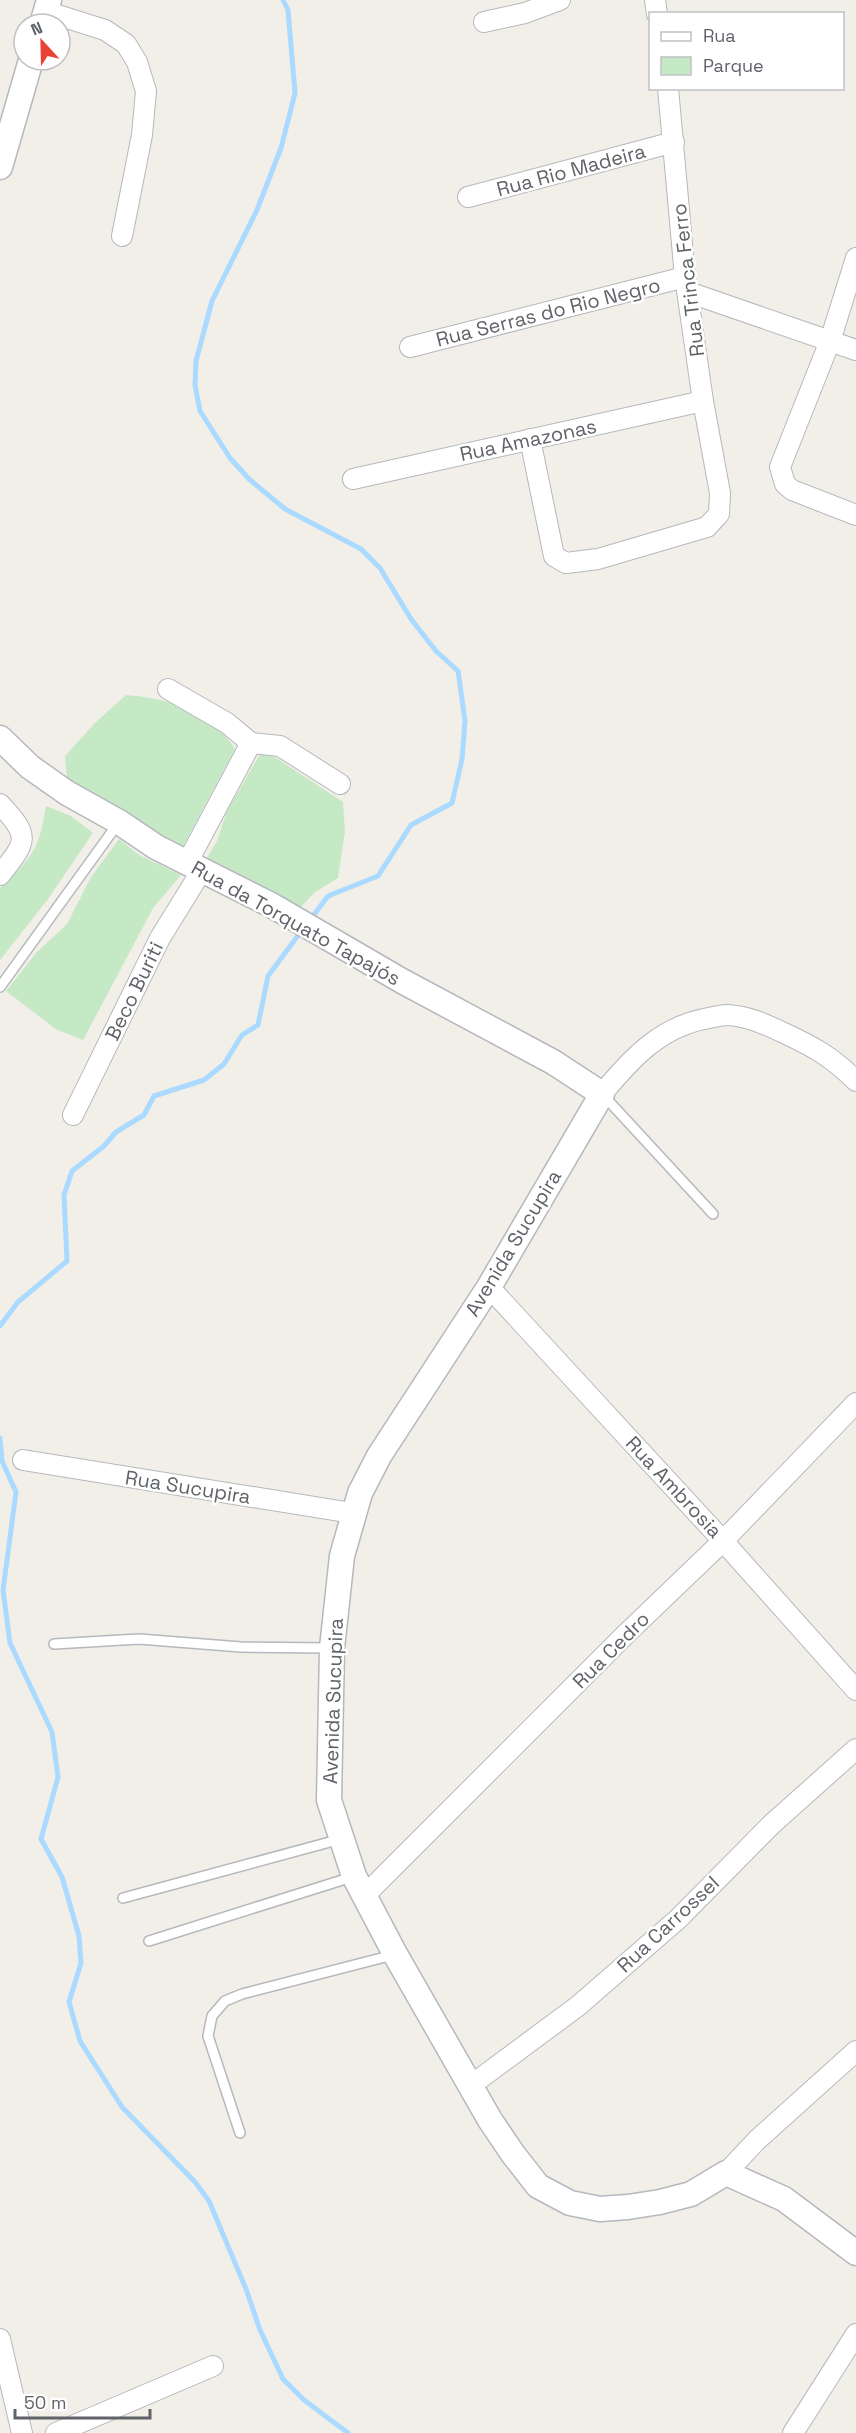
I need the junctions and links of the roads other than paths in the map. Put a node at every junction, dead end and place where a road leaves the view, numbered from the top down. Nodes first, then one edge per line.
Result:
1 (560, 0) edge
2 (72, 20) edge
3 (484, 22) dead end
4 (28, 72) edge
5 (668, 90) edge
6 (674, 142) junction
7 (0, 167) edge
8 (468, 197) dead end
9 (122, 236) dead end
10 (856, 258) edge
11 (687, 285) junction
12 (830, 341) junction
13 (410, 347) dead end
14 (856, 350) edge
15 (703, 401) junction
16 (530, 440) junction
17 (353, 478) dead end
18 (856, 515) edge
19 (168, 689) dead end
20 (0, 738) edge
21 (251, 743) junction
22 (340, 784) dead end
23 (0, 804) edge
24 (118, 822) junction
25 (195, 867) junction
26 (0, 874) edge
27 (0, 987) edge
28 (856, 1081) edge
29 (602, 1094) junction
30 (73, 1115) dead end
31 (713, 1214) dead end
32 (489, 1287) junction
33 (856, 1403) edge
34 (24, 1460) dead end
35 (352, 1514) junction
36 (723, 1541) junction
37 (54, 1644) dead end
38 (332, 1648) junction
39 (856, 1690) edge
40 (856, 1749) edge
41 (340, 1839) junction
42 (360, 1885) junction
43 (123, 1898) dead end
44 (149, 1941) dead end
45 (395, 1954) junction
46 (856, 2051) edge
47 (470, 2086) junction
48 (240, 2133) dead end
49 (726, 2173) junction
50 (856, 2253) edge
51 (856, 2334) edge
52 (0, 2338) edge
53 (213, 2366) dead end
54 (22, 2433) edge
55 (56, 2433) edge
56 (793, 2433) edge

1 - 3 street
2 - 9 street
4 - 7 street
5 - 6 street, Rua Trinca Ferro
6 - 8 street, Rua Rio Madeira
6 - 11 street, Rua Trinca Ferro
10 - 12 street
11 - 12 street, Rua Serras do Rio Negro
11 - 13 street, Rua Serras do Rio Negro
11 - 15 street, Rua Trinca Ferro
12 - 14 street, Rua Serras do Rio Negro
12 - 18 street
15 - 16 street, Rua Amazonas
15 - 16 street, Rua Trinca Ferro
16 - 17 street, Rua Amazonas
19 - 21 street
20 - 24 street, Rua da Torquato Tapajós
21 - 22 street
21 - 25 street, Beco Buriti
23 - 26 street
24 - 25 street, Rua da Torquato Tapajós
24 - 27 lane
25 - 29 street, Rua da Torquato Tapajós
25 - 30 street, Beco Buriti
28 - 29 street
29 - 31 lane
29 - 32 street, Avenida Sucupira
32 - 35 street, Avenida Sucupira
32 - 36 street, Rua Ambrosia
33 - 36 street, Rua Cedro
34 - 35 street, Rua Sucupira
35 - 38 street, Avenida Sucupira
36 - 39 street, Rua Ambrosia
36 - 42 street, Rua Cedro
37 - 38 lane
38 - 41 street, Avenida Sucupira
40 - 47 street, Rua Carrossel
41 - 42 street, Avenida Sucupira
41 - 43 lane
42 - 44 lane
42 - 45 street, Avenida Sucupira
45 - 47 street, Avenida Sucupira
45 - 48 lane
46 - 49 street
47 - 49 street, Avenida Sucupira
49 - 50 street
51 - 56 street
52 - 54 street
53 - 55 street

